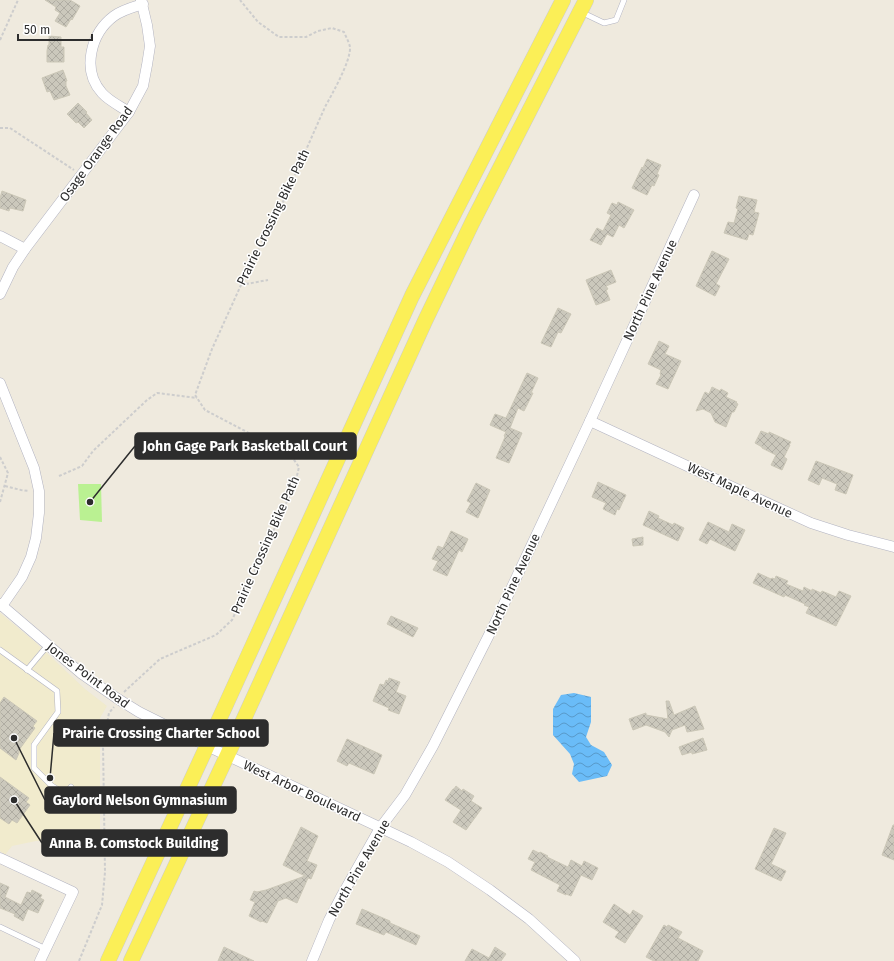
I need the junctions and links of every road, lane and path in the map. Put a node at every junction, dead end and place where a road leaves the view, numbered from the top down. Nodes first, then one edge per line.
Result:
1 (18, 0) edge
2 (240, 0) edge
3 (563, 0) edge
4 (624, 0) edge
5 (142, 2) edge
6 (583, 6) edge
7 (0, 40) edge
8 (129, 112) junction
9 (0, 128) edge
10 (81, 175) junction
11 (694, 195) dead end
12 (0, 236) edge
13 (25, 249) junction
14 (268, 280) dead end
15 (241, 285) junction
16 (0, 294) edge
17 (0, 383) edge
18 (197, 398) junction
19 (590, 421) junction
20 (0, 457) edge
21 (59, 476) dead end
22 (5, 486) junction
23 (39, 491) junction
24 (0, 502) edge
25 (894, 547) edge
26 (1, 605) edge
27 (48, 645) junction
28 (0, 650) edge
29 (27, 670) junction
30 (118, 699) junction
31 (207, 746) junction
32 (227, 756) junction
33 (71, 787) dead end
34 (380, 828) junction
35 (0, 858) edge
36 (0, 927) edge
37 (46, 949) junction
38 (40, 961) edge
39 (79, 961) edge
40 (108, 961) edge
41 (131, 961) edge
42 (312, 961) edge
43 (575, 961) edge

1 - 7 path
2 - 15 path, Prairie Crossing Bike Path
3 - 31 main road
4 - 6 lane
5 - 8 street, Osage Orange Road
5 - 8 street
6 - 32 main road
8 - 10 street, Osage Orange Road
9 - 10 path
10 - 13 street, Osage Orange Road
11 - 19 street, North Pine Avenue
12 - 13 street
13 - 16 street, Osage Orange Road
14 - 15 path
15 - 18 path, Prairie Crossing Bike Path
17 - 23 street
18 - 21 path
18 - 30 path, Prairie Crossing Bike Path
19 - 25 street, West Maple Avenue
19 - 34 street, North Pine Avenue
20 - 22 path
22 - 23 path
22 - 24 path
23 - 26 street
26 - 27 street, Jones Point Road
27 - 29 lane
27 - 30 street, Jones Point Road
28 - 29 lane
29 - 33 lane
30 - 31 street, Jones Point Road
30 - 39 path, Prairie Crossing Bike Path
31 - 32 street, Jones Point Road
31 - 40 main road
32 - 34 street, West Arbor Boulevard
32 - 41 main road
34 - 42 street, North Pine Avenue
34 - 43 street, West Arbor Boulevard
35 - 37 street
36 - 37 lane
37 - 38 street

